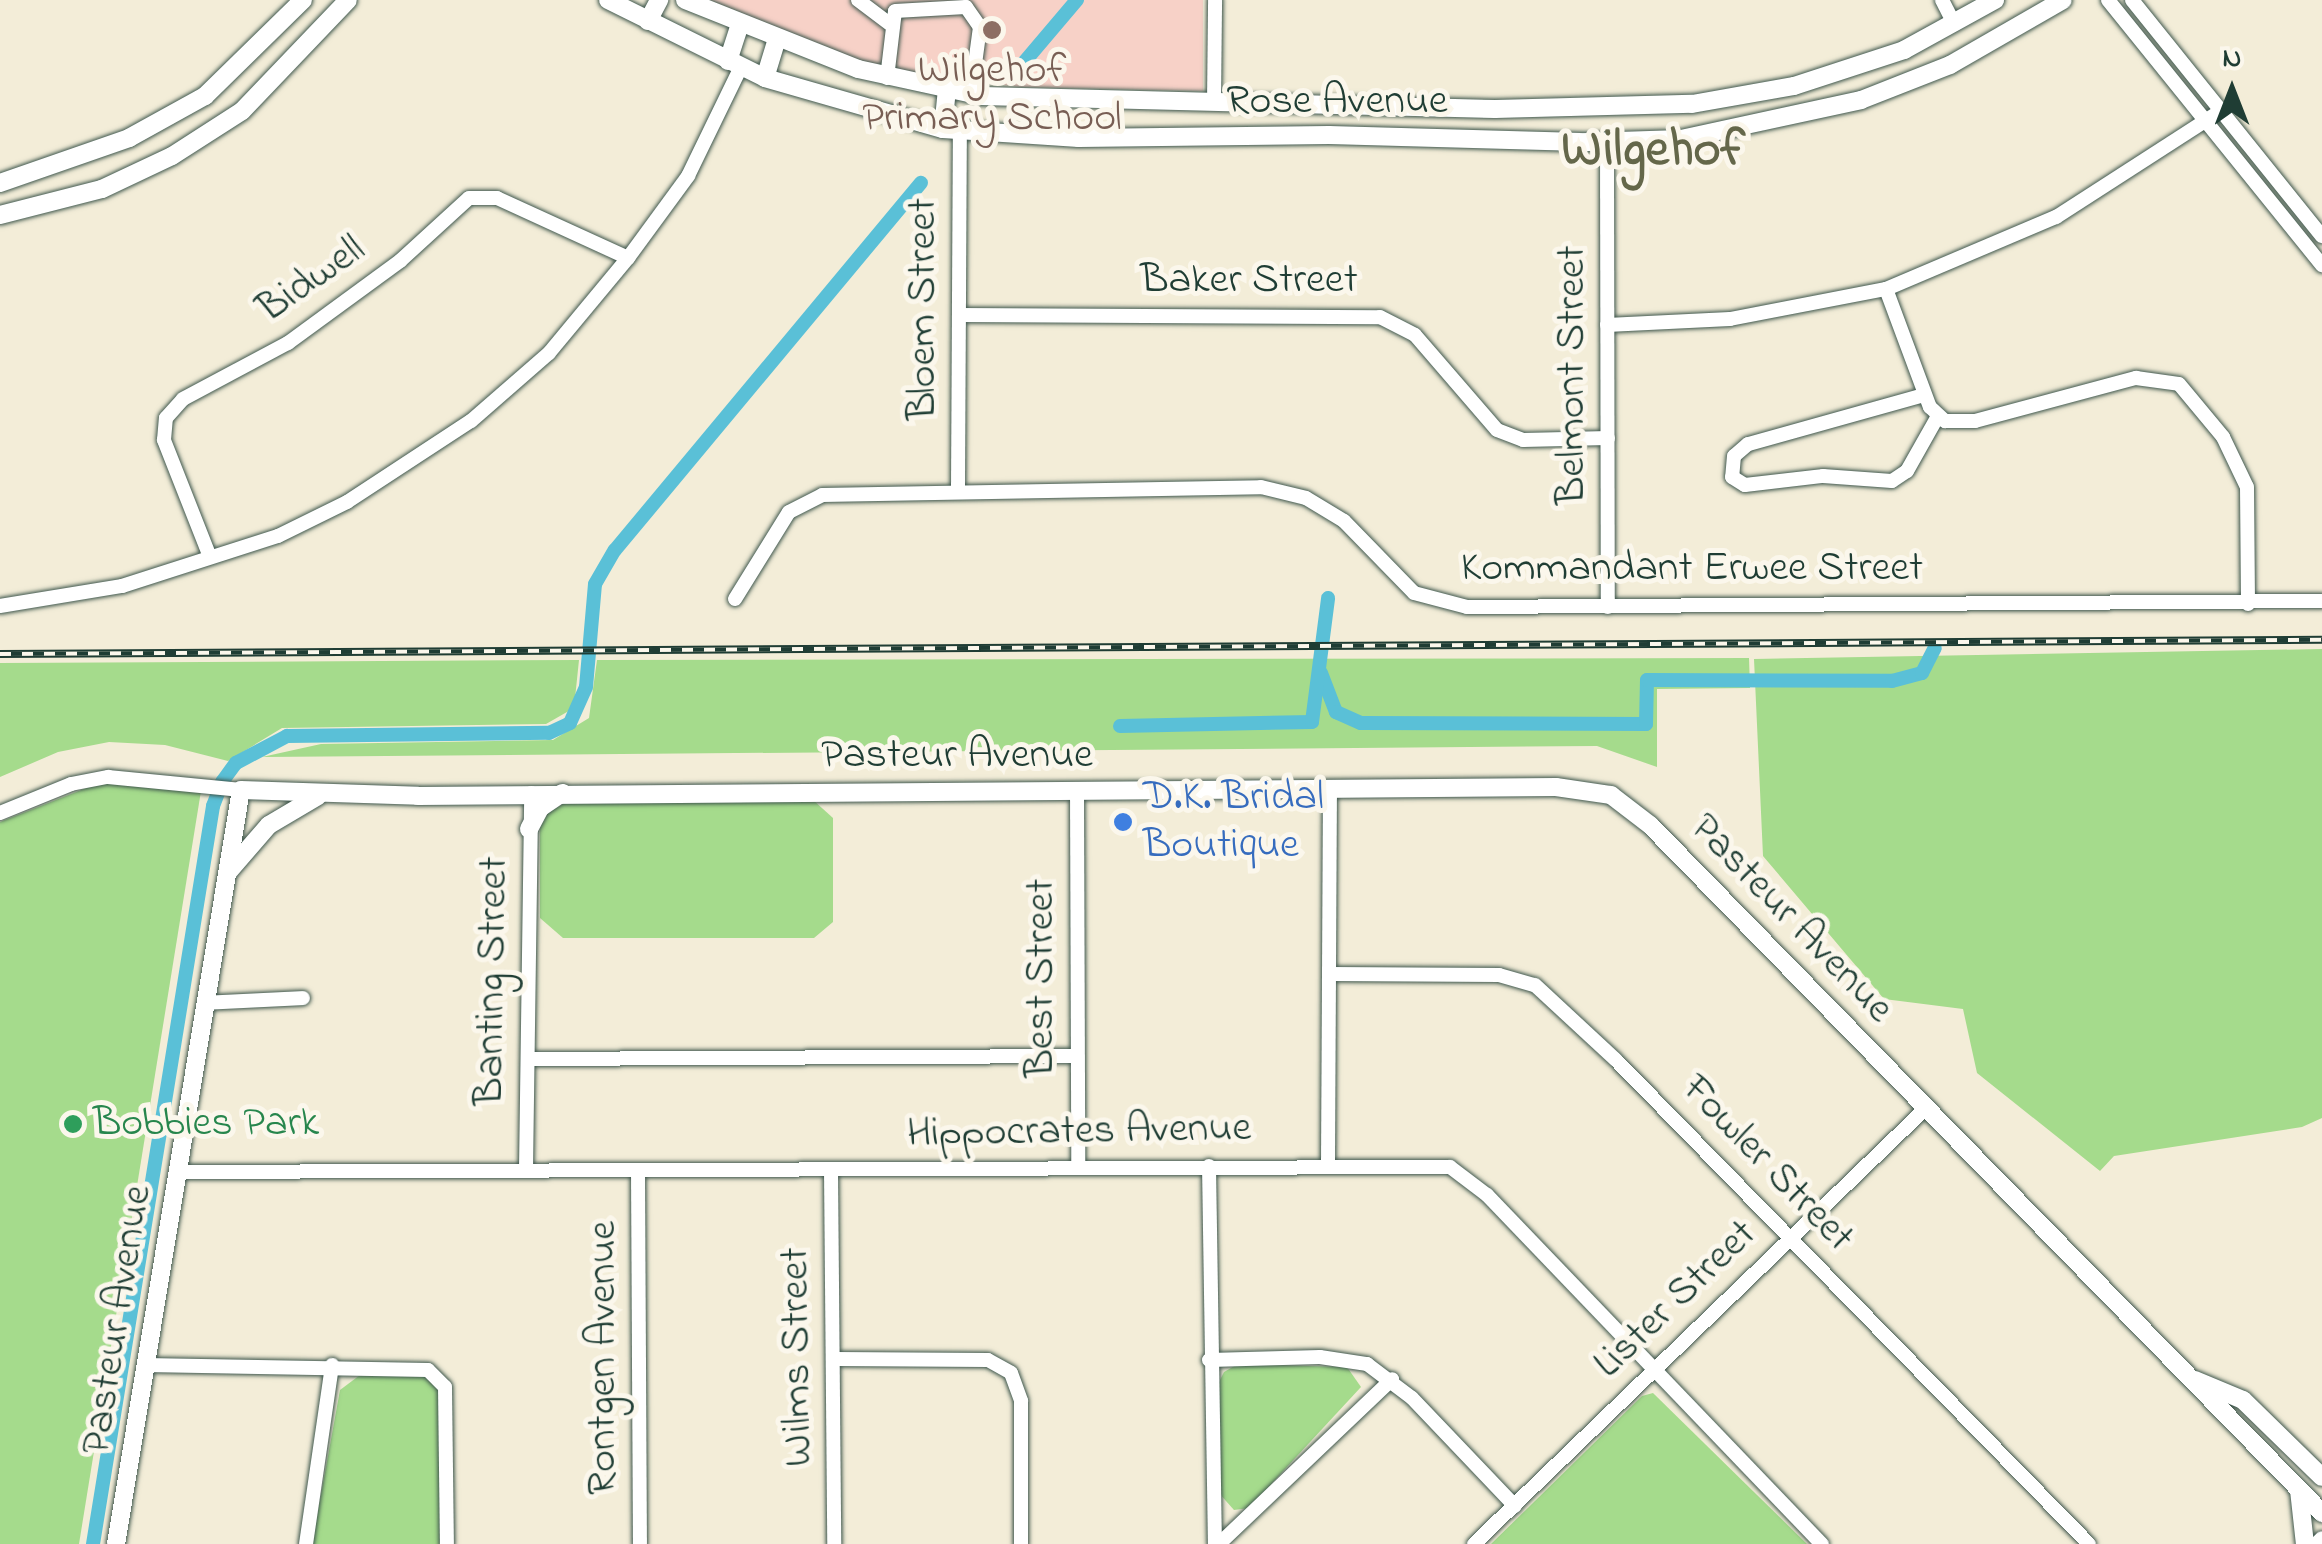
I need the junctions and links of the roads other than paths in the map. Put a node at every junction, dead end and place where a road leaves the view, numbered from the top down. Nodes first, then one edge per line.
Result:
1 (303, 0) edge
2 (348, 0) edge
3 (608, 0) edge
4 (658, 0) edge
5 (858, 0) edge
6 (984, 0) edge
7 (1215, 0) edge
8 (1942, 0) edge
9 (1995, 0) edge
10 (2063, 0) edge
11 (2108, 0) edge
12 (2132, 0) edge
13 (694, 4) edge
14 (1972, 14) junction
15 (978, 17) junction
16 (648, 22) junction
17 (889, 22) junction
18 (1954, 24) junction
19 (740, 25) junction
20 (1934, 35) junction
21 (776, 41) junction
22 (689, 42) junction
23 (1992, 44) junction
24 (734, 64) junction
25 (1950, 65) junction
26 (766, 78) junction
27 (887, 78) junction
28 (947, 90) junction
29 (976, 95) junction
30 (1188, 103) junction
31 (1214, 104) junction
32 (1236, 104) junction
33 (1635, 106) junction
34 (1586, 108) junction
35 (2219, 112) junction
36 (2204, 121) junction
37 (952, 130) junction
38 (980, 132) junction
39 (1236, 135) junction
40 (1188, 136) junction
41 (129, 138) junction
42 (1636, 141) junction
43 (1587, 142) junction
44 (1607, 142) junction
45 (145, 171) junction
46 (0, 183) edge
47 (0, 215) edge
48 (2322, 236) edge
49 (628, 258) junction
50 (2320, 259) edge
51 (1886, 288) junction
52 (959, 315) junction
53 (1608, 325) junction
54 (1924, 395) junction
55 (1938, 416) junction
56 (1608, 438) junction
57 (958, 489) junction
58 (210, 557) junction
59 (735, 599) dead end
60 (2322, 601) edge
61 (2248, 604) junction
62 (0, 606) edge
63 (1608, 606) junction
64 (1330, 788) junction
65 (239, 789) junction
66 (1076, 791) junction
67 (531, 792) junction
68 (562, 792) junction
69 (318, 796) junction
70 (0, 813) edge
71 (529, 829) junction
72 (223, 880) junction
73 (1330, 974) junction
74 (303, 998) dead end
75 (204, 1003) junction
76 (1076, 1056) junction
77 (529, 1059) junction
78 (1927, 1106) junction
79 (1328, 1164) junction
80 (1078, 1165) junction
81 (1210, 1166) junction
82 (526, 1170) junction
83 (831, 1170) junction
84 (638, 1171) junction
85 (178, 1172) junction
86 (1790, 1238) junction
87 (835, 1358) junction
88 (1209, 1360) junction
89 (145, 1365) junction
90 (332, 1365) junction
91 (1654, 1371) junction
92 (1392, 1379) junction
93 (2195, 1380) junction
94 (2322, 1476) edge
95 (2298, 1489) junction
96 (1515, 1506) junction
97 (2322, 1513) edge
98 (2322, 1538) edge
99 (116, 1544) edge
100 (306, 1544) edge
101 (447, 1544) edge
102 (640, 1544) edge
103 (834, 1544) edge
104 (1022, 1544) edge
105 (1217, 1544) edge
106 (1474, 1544) edge
107 (1822, 1544) edge
108 (2089, 1544) edge
109 (2305, 1544) edge
110 (2316, 1544) edge

1 - 41 street
2 - 45 street
3 - 16 street, Rose Avenue
4 - 16 street
5 - 17 street
6 - 15 street
7 - 31 street
8 - 18 street
9 - 14 street, Rose Avenue
10 - 23 street, Rose Avenue
11 - 36 street
12 - 35 street
13 - 19 street, Rose Avenue
13 - 22 street
14 - 18 street, Rose Avenue
14 - 23 street
15 - 17 street
15 - 29 street
16 - 22 street, Rose Avenue
17 - 27 street
18 - 20 street, Rose Avenue
19 - 21 street, Rose Avenue
19 - 24 street
20 - 25 street
20 - 33 street, Rose Avenue
21 - 26 street
21 - 27 street, Rose Avenue
22 - 24 street, Rose Avenue
23 - 25 street, Rose Avenue
24 - 26 street, Rose Avenue
24 - 49 street
25 - 42 street, Rose Avenue
26 - 37 street, Rose Avenue
27 - 28 street, Rose Avenue
28 - 29 street, Rose Avenue
28 - 37 street
29 - 30 street, Rose Avenue
29 - 38 street
30 - 31 street, Rose Avenue
30 - 40 street
31 - 32 street, Rose Avenue
32 - 34 street, Rose Avenue
32 - 39 street
33 - 34 street, Rose Avenue
33 - 42 street
34 - 43 street
35 - 36 street
35 - 48 street
36 - 50 street
36 - 51 street
37 - 38 street, Rose Avenue
37 - 52 street, Bloem Street
38 - 40 street, Rose Avenue
39 - 40 street, Rose Avenue
39 - 43 street, Rose Avenue
41 - 45 street
41 - 46 street
42 - 44 street, Rose Avenue
43 - 44 street, Rose Avenue
44 - 53 street, Belmont Street
45 - 47 street
49 - 58 street
49 - 58 street, Bidwell
51 - 53 street
51 - 54 street
52 - 56 street, Baker Street
52 - 57 street, Bloem Street
53 - 56 street, Belmont Street
54 - 55 street
54 - 55 street
55 - 61 street
56 - 63 street, Belmont Street
57 - 59 street, Kommandant Erwee Street
57 - 63 street, Kommandant Erwee Street
58 - 62 street
60 - 61 street, Kommandant Erwee Street
61 - 63 street, Kommandant Erwee Street
64 - 66 street, Pasteur Avenue
64 - 73 street
64 - 78 street, Pasteur Avenue
65 - 69 street, Pasteur Avenue
65 - 70 street
65 - 72 street, Pasteur Avenue
66 - 68 street, Pasteur Avenue
66 - 76 street, Best Street
67 - 68 street, Pasteur Avenue
67 - 69 street, Pasteur Avenue
67 - 71 street, Banting Street
68 - 71 street
69 - 72 street
71 - 77 street, Banting Street
72 - 75 street, Pasteur Avenue
73 - 79 street
73 - 86 street, Fowler Street
74 - 75 street
75 - 85 street, Pasteur Avenue
76 - 77 street
76 - 80 street, Best Street
77 - 82 street, Banting Street
78 - 86 street, Lister Street
78 - 93 street, Pasteur Avenue
79 - 81 street, Hippocrates Avenue
79 - 91 street, Hippocrates Avenue
80 - 81 street, Hippocrates Avenue
80 - 83 street, Hippocrates Avenue
81 - 88 street
82 - 84 street, Hippocrates Avenue
82 - 85 street, Hippocrates Avenue
83 - 84 street, Hippocrates Avenue
83 - 87 street, Wilms Street
84 - 102 street, Rontgen Avenue
85 - 89 street, Pasteur Avenue
86 - 91 street, Lister Street
86 - 108 street, Fowler Street
87 - 103 street, Wilms Street
87 - 104 street
88 - 92 street
88 - 105 street
89 - 90 street
89 - 99 street, Pasteur Avenue
90 - 100 street
90 - 101 street
91 - 96 street, Lister Street
91 - 107 street, Hippocrates Avenue
92 - 96 street
92 - 105 street
93 - 94 street, Pasteur Avenue
93 - 95 street, Pasteur Avenue
95 - 97 street, Pasteur Avenue
95 - 109 street
96 - 106 street, Lister Street
98 - 110 street

